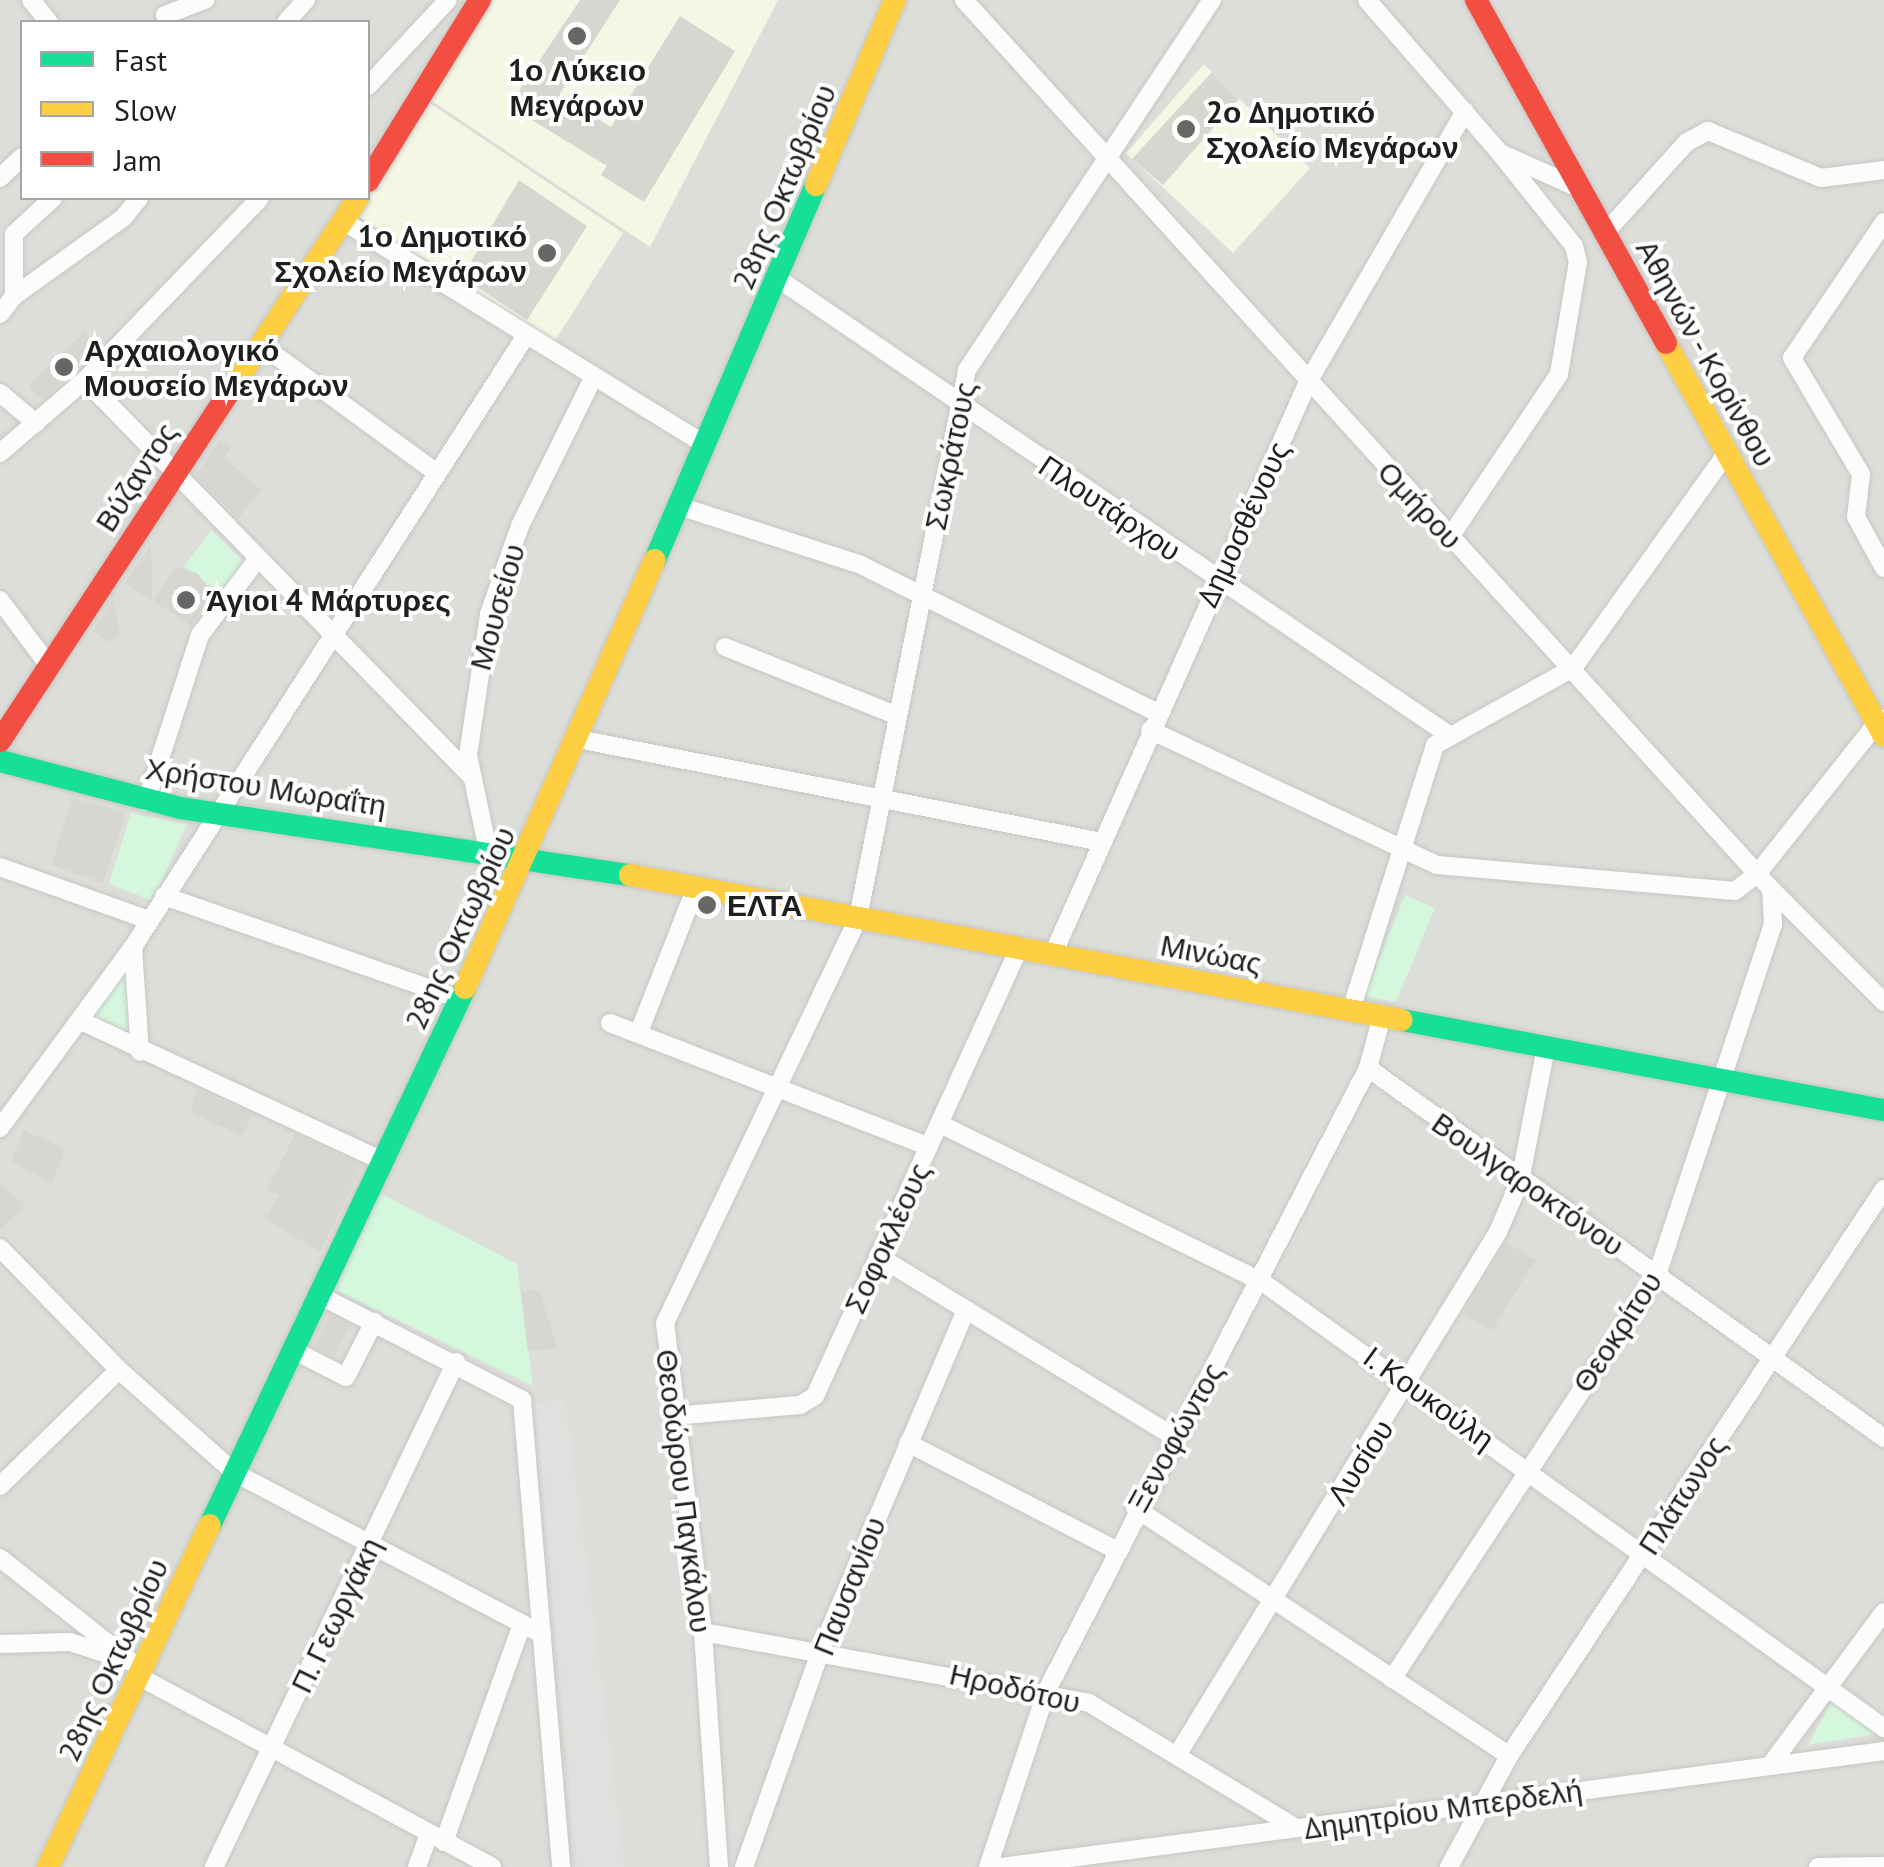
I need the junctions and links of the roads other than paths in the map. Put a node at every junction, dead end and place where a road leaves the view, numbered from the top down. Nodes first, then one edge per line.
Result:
1 (32, 0) edge
2 (180, 0) edge
3 (205, 0) edge
4 (306, 0) edge
5 (448, 0) edge
6 (480, 0) edge
7 (895, 0) edge
8 (964, 0) edge
9 (1212, 0) edge
10 (1367, 0) edge
11 (1476, 0) edge
12 (161, 19) edge
13 (47, 20) edge
14 (288, 20) edge
15 (370, 84) edge
16 (1466, 110) junction
17 (1500, 153) junction
18 (20, 159) edge
19 (1107, 160) junction
20 (1884, 170) edge
21 (0, 178) edge
22 (370, 179) edge
23 (1580, 188) junction
24 (51, 200) edge
25 (137, 200) edge
26 (258, 200) edge
27 (357, 200) edge
28 (343, 221) junction
29 (1884, 222) edge
30 (1606, 233) junction
31 (769, 278) junction
32 (14, 296) junction
33 (0, 314) edge
34 (526, 336) junction
35 (260, 344) junction
36 (0, 373) edge
37 (593, 378) junction
38 (86, 380) junction
39 (1308, 382) junction
40 (4, 394) edge
41 (958, 404) junction
42 (36, 423) junction
43 (706, 445) junction
44 (0, 453) edge
45 (1727, 453) junction
46 (174, 473) junction
47 (438, 474) junction
48 (679, 506) junction
49 (1450, 537) junction
50 (256, 561) junction
51 (1884, 568) edge
52 (1217, 581) junction
53 (922, 593) junction
54 (0, 600) edge
55 (331, 639) junction
56 (725, 648) dead end
57 (50, 667) junction
58 (1574, 668) junction
59 (898, 716) junction
60 (1153, 721) junction
61 (1882, 725) edge
62 (1446, 734) junction
63 (578, 739) junction
64 (0, 741) edge
65 (0, 761) edge
66 (473, 778) junction
67 (884, 798) junction
68 (146, 802) junction
69 (215, 812) junction
70 (1102, 842) junction
71 (488, 850) junction
72 (1405, 855) junction
73 (528, 856) junction
74 (0, 867) edge
75 (1758, 874) junction
76 (696, 888) junction
77 (1771, 889) junction
78 (164, 896) junction
79 (858, 918) junction
80 (149, 920) junction
81 (133, 947) junction
82 (1019, 948) junction
83 (1053, 954) junction
84 (460, 999) junction
85 (1884, 1002) edge
86 (1351, 1010) junction
87 (1382, 1016) junction
88 (81, 1021) junction
89 (610, 1022) dead end
90 (639, 1032) junction
91 (1546, 1047) junction
92 (140, 1052) junction
93 (1368, 1068) junction
94 (1725, 1080) junction
95 (779, 1085) junction
96 (1884, 1110) edge
97 (940, 1124) junction
98 (0, 1128) edge
99 (929, 1147) junction
100 (383, 1161) junction
101 (1520, 1180) junction
102 (1883, 1192) edge
103 (0, 1248) edge
104 (878, 1256) junction
105 (1658, 1275) junction
106 (1261, 1281) junction
107 (320, 1295) junction
108 (966, 1310) junction
109 (374, 1322) junction
110 (293, 1350) junction
111 (1771, 1360) junction
112 (456, 1362) junction
113 (119, 1370) junction
114 (1411, 1384) junction
115 (672, 1416) junction
116 (1175, 1437) junction
117 (1884, 1438) edge
118 (908, 1443) junction
119 (1527, 1470) junction
120 (235, 1473) junction
121 (0, 1486) edge
122 (1135, 1508) junction
123 (371, 1543) junction
124 (1114, 1549) junction
125 (1644, 1552) junction
126 (0, 1558) edge
127 (1274, 1600) junction
128 (1884, 1612) edge
129 (78, 1621) junction
130 (522, 1624) junction
131 (703, 1632) junction
132 (542, 1634) junction
133 (70, 1642) junction
134 (0, 1644) edge
135 (821, 1650) junction
136 (136, 1668) junction
137 (1392, 1679) junction
138 (1832, 1685) junction
139 (1047, 1690) junction
140 (1884, 1728) edge
141 (271, 1749) junction
142 (1884, 1751) edge
143 (1179, 1752) junction
144 (1510, 1756) junction
145 (1766, 1766) junction
146 (1483, 1804) junction
147 (1296, 1828) junction
148 (437, 1838) junction
149 (1105, 1860) edge
150 (1884, 1866) edge
151 (48, 1867) edge
152 (214, 1867) edge
153 (417, 1867) edge
154 (492, 1867) edge
155 (561, 1867) edge
156 (719, 1867) edge
157 (744, 1867) edge
158 (988, 1867) edge
159 (1001, 1867) edge
160 (1448, 1867) edge
161 (1818, 1867) edge

1 - 13 street
2 - 12 street
3 - 12 street
4 - 14 street
5 - 15 street
6 - 22 street
7 - 31 street, 28ης Οκτωβρίου
8 - 19 street, Ομήρου
9 - 19 street, Σωκράτους
10 - 16 street
11 - 23 street, Αθηνών - Κορίνθου
16 - 17 street
16 - 39 street, Δημοσθένους
17 - 23 street
17 - 49 street
18 - 21 street
19 - 39 street, Ομήρου
19 - 41 street, Σωκράτους
20 - 30 street
23 - 30 street, Αθηνών - Κορίνθου
24 - 32 street
25 - 32 street
26 - 38 street
27 - 28 street, Βύζαντος
28 - 34 street
28 - 35 street, Βύζαντος
29 - 51 street
30 - 45 street, Αθηνών - Κορίνθου
31 - 41 street, Πλουτάρχου
31 - 43 street, 28ης Οκτωβρίου
32 - 33 street
34 - 37 street
34 - 47 street
35 - 46 street, Βύζαντος
35 - 47 street
36 - 40 street
37 - 43 street
37 - 66 street, Μουσείου
38 - 42 street
38 - 46 street
39 - 49 street, Ομήρου
39 - 52 street, Δημοσθένους
40 - 42 street
41 - 52 street, Πλουτάρχου
41 - 53 street, Σωκράτους
42 - 44 street
43 - 48 street, 28ης Οκτωβρίου
45 - 58 street
45 - 61 street, Αθηνών - Κορίνθου
46 - 50 street
46 - 57 street, Βύζαντος
47 - 55 street
48 - 53 street
48 - 63 street, 28ης Οκτωβρίου
49 - 58 street, Ομήρου
50 - 55 street
50 - 68 street
52 - 60 street, Δημοσθένους
52 - 62 street, Πλουτάρχου
53 - 59 street, Σωκράτους
53 - 60 street
54 - 57 street
55 - 66 street
55 - 69 street
56 - 59 street
57 - 64 street, Βύζαντος
58 - 62 street
58 - 75 street, Ομήρου
59 - 67 street, Σωκράτους
60 - 70 street, Δημοσθένους
60 - 72 street
61 - 75 street
62 - 72 street
63 - 67 street
63 - 73 street, 28ης Οκτωβρίου
65 - 68 street, Χρήστου Μωραΐτη
66 - 71 street, Μουσείου
67 - 70 street
67 - 79 street, Σωκράτους
68 - 69 street, Χρήστου Μωραΐτη
69 - 71 street, Χρήστου Μωραΐτη
69 - 78 street
70 - 83 street, Δημοσθένους
71 - 73 street, Χρήστου Μωραΐτη
72 - 75 street
72 - 86 street
73 - 76 street, Μινώας
73 - 84 street, 28ης Οκτωβρίου
74 - 80 street
75 - 77 street, Ομήρου
76 - 79 street, Μινώας
76 - 90 street
77 - 85 street, Ομήρου
77 - 94 street, Θεοκρίτου
78 - 80 street
78 - 84 street
79 - 82 street, Μινώας
79 - 95 street, Θεοδώρου Παγκάλου
80 - 81 street
81 - 88 street
81 - 92 street
82 - 83 street, Μινώας
82 - 97 street, Σοφοκλέους
83 - 86 street, Μινώας
84 - 100 street, 28ης Οκτωβρίου
86 - 87 street, Μινώας
87 - 91 street, Μινώας
87 - 93 street, Ξενοφώντος
88 - 92 street
88 - 98 street
89 - 90 street
90 - 95 street
91 - 94 street, Μινώας
91 - 101 street, Λυσίου
92 - 100 street
93 - 101 street, Βουλγαροκτόνου
93 - 106 street, Ξενοφώντος
94 - 96 street, Μινώας
94 - 105 street, Θεοκρίτου
95 - 99 street
95 - 115 street, Θεοδώρου Παγκάλου
97 - 99 street, Σοφοκλέους
97 - 106 street, Ι. Κουκούλη
99 - 104 street, Σοφοκλέους
100 - 107 street, 28ης Οκτωβρίου
101 - 105 street, Βουλγαροκτόνου
101 - 114 street, Λυσίου
102 - 111 street, Πλάτωνος
103 - 113 street
104 - 108 street
104 - 115 street, Σοφοκλέους
105 - 111 street, Βουλγαροκτόνου
105 - 119 street, Θεοκρίτου
106 - 114 street, Ι. Κουκούλη
106 - 116 street, Ξενοφώντος
107 - 109 street
107 - 110 street, 28ης Οκτωβρίου
108 - 116 street
108 - 118 street, Παυσανίου
109 - 110 street
109 - 112 street
110 - 120 street, 28ης Οκτωβρίου
111 - 117 street, Βουλγαροκτόνου
111 - 125 street, Πλάτωνος
112 - 123 street, Π. Γεωργάκη
112 - 132 street
113 - 120 street
113 - 121 street
114 - 119 street, Ι. Κουκούλη
114 - 127 street, Λυσίου
115 - 131 street, Θεοδώρου Παγκάλου
116 - 122 street, Ξενοφώντος
118 - 124 street
118 - 135 street, Παυσανίου
119 - 125 street, Ι. Κουκούλη
119 - 137 street, Θεοκρίτου
120 - 123 street
120 - 136 street, 28ης Οκτωβρίου
122 - 124 street, Ξενοφώντος
122 - 127 street
123 - 130 street
123 - 141 street, Π. Γεωργάκη
124 - 139 street, Ξενοφώντος
125 - 138 street, Ι. Κουκούλη
125 - 144 street, Πλάτωνος
126 - 129 street
127 - 137 street
127 - 143 street, Λυσίου
128 - 138 street
129 - 133 street
129 - 136 street
130 - 132 street
130 - 148 street
131 - 135 street, Ηροδότου
131 - 156 street, Θεοδώρου Παγκάλου
132 - 155 street
133 - 134 street
133 - 136 street
135 - 139 street, Ηροδότου
135 - 157 street, Παυσανίου
136 - 141 street
136 - 151 street, 28ης Οκτωβρίου
137 - 144 street
138 - 140 street, Ι. Κουκούλη
138 - 145 street
139 - 143 street, Ηροδότου
139 - 158 street, Ξενοφώντος
141 - 148 street
141 - 152 street, Π. Γεωργάκη
142 - 145 street, Δημητρίου Μπερδελή
143 - 147 street, Ηροδότου
144 - 146 street, Πλάτωνος
145 - 146 street, Δημητρίου Μπερδελή
146 - 147 street, Δημητρίου Μπερδελή
146 - 160 street, Πλάτωνος
147 - 149 street, Δημητρίου Μπερδελή
148 - 153 street
148 - 154 street
149 - 159 street, Δημητρίου Μπερδελή
150 - 161 street

